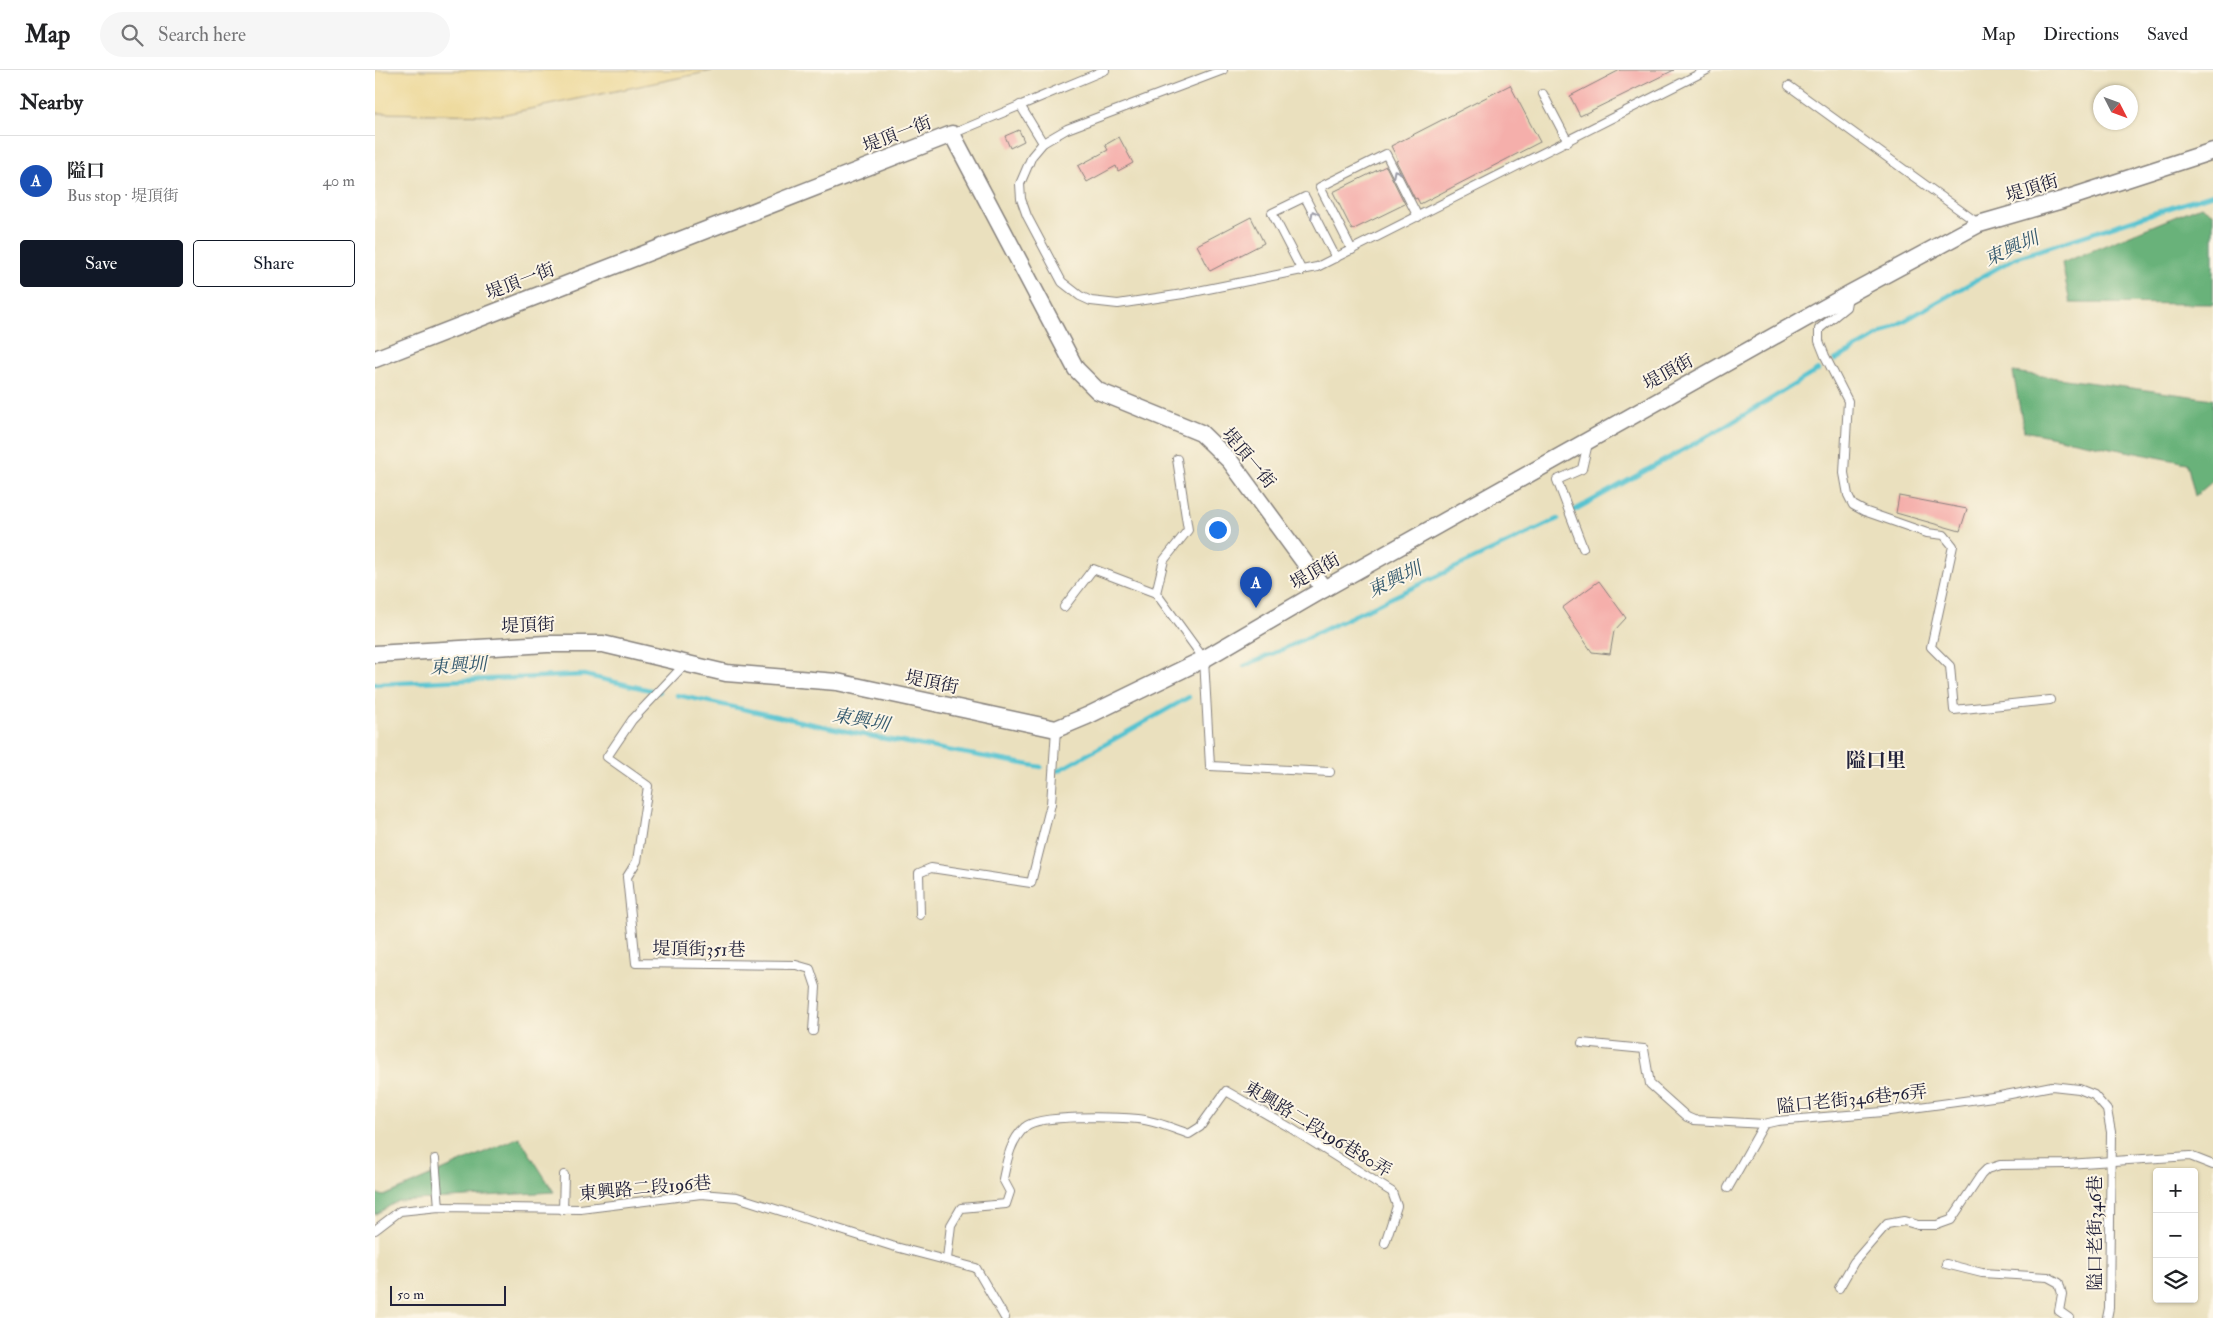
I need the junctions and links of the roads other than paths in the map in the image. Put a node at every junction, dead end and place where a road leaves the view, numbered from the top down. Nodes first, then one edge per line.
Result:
1 (1105, 70) edge
2 (1223, 70) edge
3 (1707, 70) edge
4 (1789, 86) dead end
5 (1543, 94) dead end
6 (1020, 105) junction
7 (952, 134) junction
8 (1568, 142) junction
9 (1043, 143) junction
10 (2213, 150) edge
11 (1418, 217) junction
12 (1979, 224) junction
13 (1352, 250) junction
14 (1336, 258) junction
15 (1302, 271) junction
16 (1849, 294) junction
17 (375, 359) edge
18 (1588, 441) junction
19 (1177, 459) dead end
20 (1583, 548) dead end
21 (1324, 589) junction
22 (1156, 593) junction
23 (1064, 607) dead end
24 (375, 654) edge
25 (1204, 659) junction
26 (685, 664) junction
27 (2050, 700) dead end
28 (1056, 729) junction
29 (1330, 772) dead end
30 (920, 915) dead end
31 (813, 1031) dead end
32 (1582, 1043) dead end
33 (1764, 1124) junction
34 (435, 1159) dead end
35 (2110, 1162) junction
36 (2213, 1165) edge
37 (564, 1175) dead end
38 (1728, 1188) dead end
39 (439, 1208) junction
40 (563, 1210) junction
41 (375, 1230) edge
42 (1385, 1243) dead end
43 (947, 1259) junction
44 (1946, 1264) dead end
45 (1839, 1288) dead end
46 (1005, 1318) edge
47 (2069, 1318) edge
48 (2107, 1318) edge

1 - 6 lane
2 - 9 lane
3 - 8 lane
4 - 12 lane
5 - 8 lane
6 - 7 lane
6 - 9 lane
7 - 17 street, 堤頂一街
7 - 21 street, 堤頂一街
8 - 11 lane
9 - 15 lane
10 - 12 street, 堤頂街
11 - 13 lane
11 -> 13 lane
12 - 16 street, 堤頂街
13 - 14 lane
14 - 15 lane
14 -> 15 lane
16 - 18 street, 堤頂街
16 - 27 lane
18 - 20 lane
18 - 21 street, 堤頂街
19 - 22 lane
21 - 25 street, 堤頂街
22 - 23 lane
22 - 25 lane
24 - 26 street, 堤頂街
25 - 28 street, 堤頂街
25 - 29 lane
26 - 28 street, 堤頂街
26 - 31 lane, 堤頂街351巷
28 - 30 lane
32 - 33 lane, 隘口老街346巷76弄
33 - 35 lane, 隘口老街346巷76弄
33 - 38 lane
34 - 39 lane
35 - 36 lane, 隘口老街346巷
35 - 45 lane
35 - 48 lane, 隘口老街346巷
37 - 40 lane
39 - 40 lane, 東興路二段196巷
39 - 41 lane, 東興路二段196巷
40 - 43 lane, 東興路二段196巷
42 - 43 lane, 東興路二段196巷80弄
43 - 46 lane, 東興路二段196巷
44 - 47 lane, 隘口老街346巷

